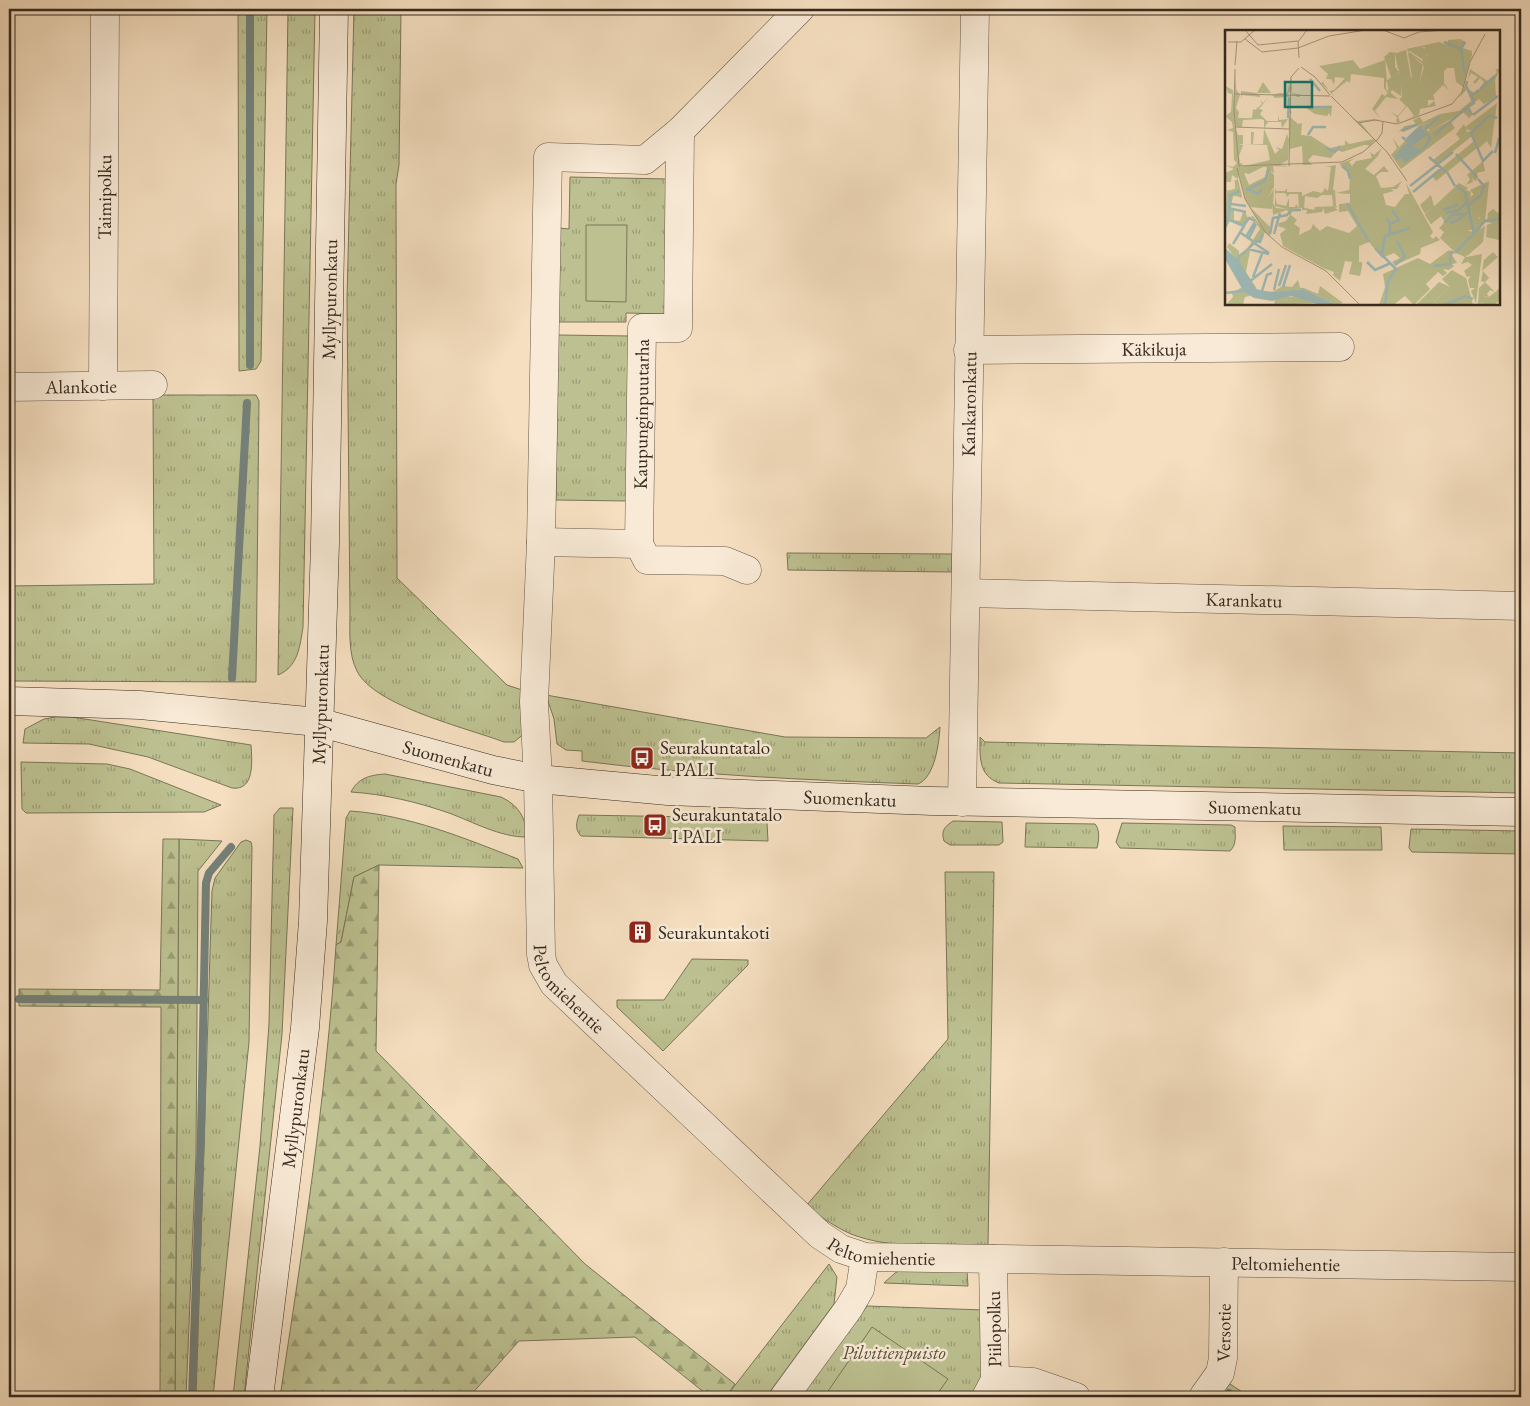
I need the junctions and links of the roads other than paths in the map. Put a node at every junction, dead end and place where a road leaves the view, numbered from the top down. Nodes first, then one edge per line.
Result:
1 (105, 9) edge
2 (334, 9) edge
3 (800, 9) edge
4 (975, 9) edge
5 (680, 131) junction
6 (1340, 347) dead end
7 (968, 350) junction
8 (153, 385) dead end
9 (103, 386) junction
10 (9, 387) edge
11 (540, 542) junction
12 (639, 544) junction
13 (747, 570) dead end
14 (966, 593) junction
15 (1521, 606) edge
16 (9, 701) edge
17 (318, 722) junction
18 (538, 779) junction
19 (962, 802) junction
20 (1521, 812) edge
21 (865, 1257) junction
22 (993, 1259) junction
23 (1224, 1262) junction
24 (1521, 1267) edge
25 (991, 1389) edge
26 (259, 1397) edge
27 (784, 1397) edge
28 (1076, 1397) edge
29 (1203, 1397) edge

1 - 9 street, Taimipolku
2 - 17 street, Myllypuronkatu
3 - 5 street
4 - 7 street, Kankaronkatu
5 - 11 street
5 - 12 street, Kaupunginpuutarha
6 - 7 street, Käkikuja
7 - 14 street, Kankaronkatu
8 - 9 street, Alankotie
9 - 10 street, Alankotie
11 - 12 street
11 - 18 street
12 - 13 street
14 - 15 street, Karankatu
14 - 19 street, Kankaronkatu
16 - 17 street, Suomenkatu
17 - 18 street, Suomenkatu
17 - 26 street, Myllypuronkatu
18 - 19 street, Suomenkatu
18 - 21 street, Peltomiehentie
19 - 20 street, Suomenkatu
21 - 22 street, Peltomiehentie
21 - 27 street
22 - 23 street, Peltomiehentie
22 - 25 street, Piilopolku
23 - 24 street, Peltomiehentie
23 - 29 street, Versotie
25 - 28 street

